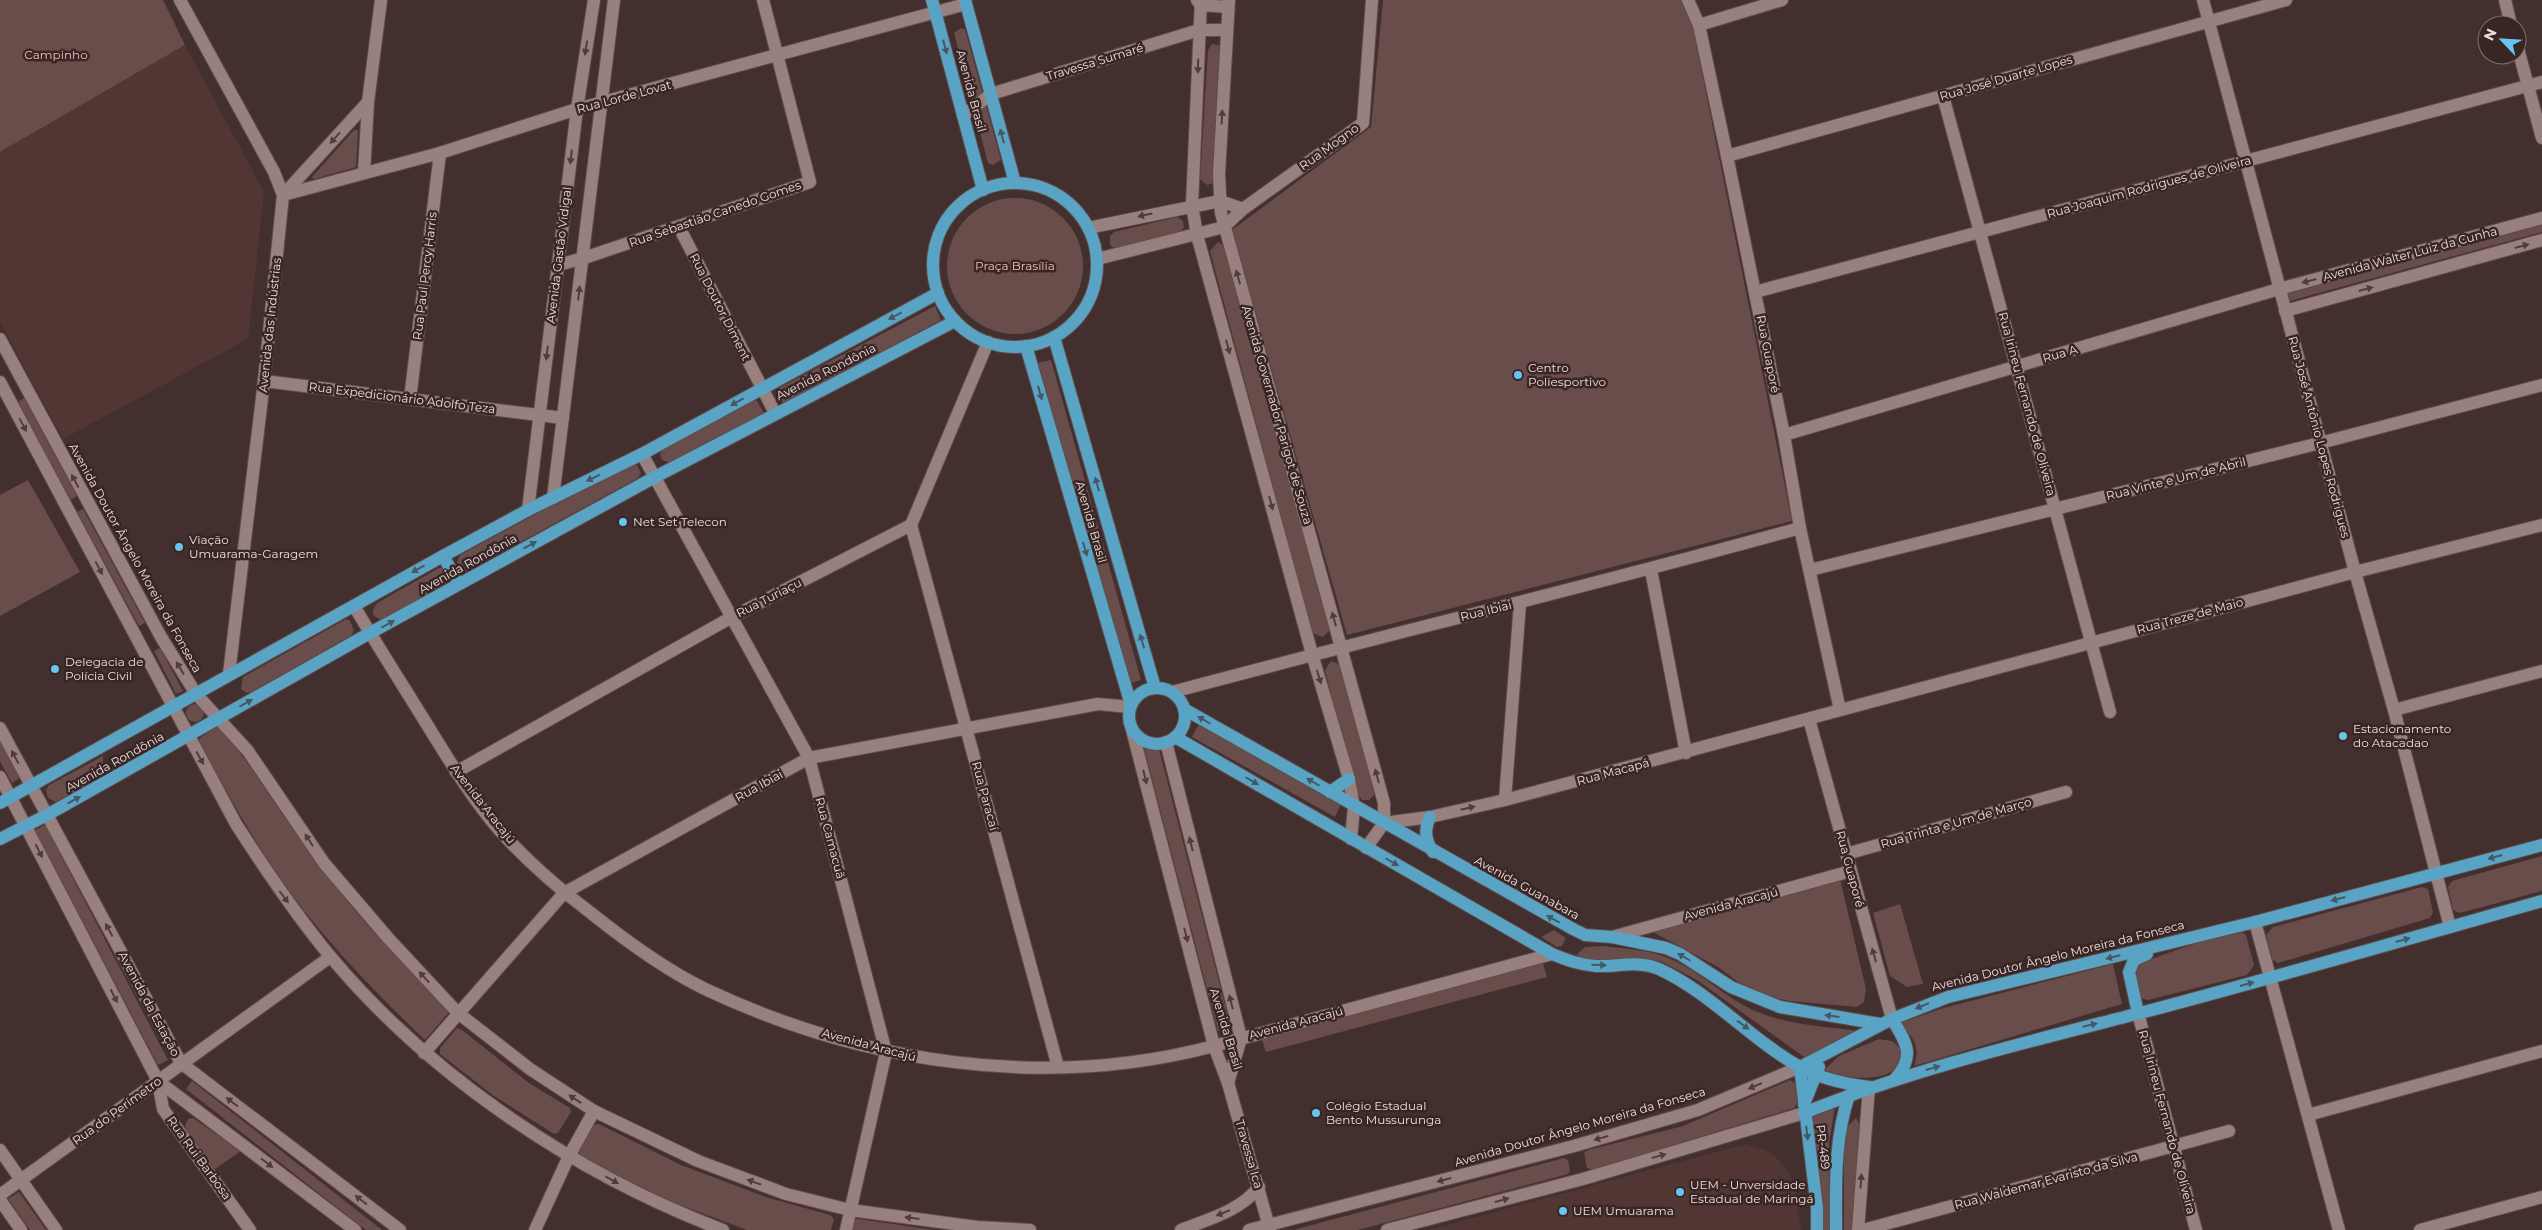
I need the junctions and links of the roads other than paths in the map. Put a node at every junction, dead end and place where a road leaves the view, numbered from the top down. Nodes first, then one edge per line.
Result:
1 (180, 0) edge
2 (381, 0) edge
3 (594, 0) edge
4 (614, 0) edge
5 (762, 0) edge
6 (1372, 0) edge
7 (1688, 0) edge
8 (1782, 0) edge
9 (2204, 0) edge
10 (2286, 0) edge
11 (2505, 0) edge
12 (965, 2) edge
13 (1200, 2) edge
14 (1229, 4) edge
15 (934, 6) edge
16 (2509, 15) edge
17 (2209, 21) junction
18 (1699, 25) junction
19 (1199, 30) junction
20 (1227, 30) junction
21 (776, 57) junction
22 (2522, 65) edge
23 (2542, 82) edge
24 (2528, 86) junction
25 (991, 94) junction
26 (1943, 96) junction
27 (368, 102) junction
28 (601, 103) junction
29 (577, 109) junction
30 (963, 116) junction
31 (2542, 138) edge
32 (440, 153) junction
33 (1727, 156) junction
34 (2247, 161) junction
35 (364, 173) junction
36 (1014, 183) junction
37 (983, 190) junction
38 (284, 195) junction
39 (1220, 201) junction
40 (1192, 205) junction
41 (1243, 209) junction
42 (2542, 218) edge
43 (679, 227) junction
44 (1224, 227) junction
45 (1088, 228) junction
46 (1980, 232) junction
47 (1197, 234) junction
48 (2542, 240) edge
49 (584, 258) junction
50 (1097, 259) junction
51 (558, 264) junction
52 (2279, 289) junction
53 (1755, 292) junction
54 (938, 293) junction
55 (2285, 311) junction
56 (955, 321) junction
57 (1054, 337) junction
58 (0, 340) edge
59 (988, 342) junction
60 (1026, 346) junction
61 (2017, 366) junction
62 (20, 376) junction
63 (264, 381) junction
64 (1, 384) edge
65 (2542, 384) edge
66 (762, 388) junction
67 (410, 399) junction
68 (775, 413) junction
69 (540, 416) junction
70 (563, 418) junction
71 (1784, 435) junction
72 (2320, 443) junction
73 (642, 454) junction
74 (655, 477) junction
75 (553, 498) junction
76 (85, 499) junction
77 (68, 509) junction
78 (2056, 509) junction
79 (528, 510) junction
80 (911, 524) junction
81 (2542, 524) edge
82 (1800, 528) junction
83 (443, 556) junction
84 (1651, 570) junction
85 (1810, 570) junction
86 (2354, 572) junction
87 (459, 584) junction
88 (1520, 603) junction
89 (354, 606) junction
90 (732, 617) junction
91 (370, 633) junction
92 (2091, 642) junction
93 (1342, 646) junction
94 (1312, 654) junction
95 (2542, 671) edge
96 (229, 674) junction
97 (1155, 688) junction
98 (1172, 692) junction
99 (196, 694) junction
100 (1130, 706) junction
101 (173, 708) junction
102 (1184, 709) junction
103 (1840, 710) junction
104 (2394, 710) junction
105 (2110, 712) dead end
106 (218, 718) junction
107 (1809, 719) junction
108 (0, 728) edge
109 (967, 728) junction
110 (1132, 730) junction
111 (188, 737) junction
112 (1171, 740) junction
113 (1686, 752) junction
114 (809, 758) junction
115 (456, 772) junction
116 (0, 778) edge
117 (1349, 779) junction
118 (31, 786) junction
119 (1330, 792) junction
120 (2066, 792) dead end
121 (5, 800) edge
122 (1505, 800) junction
123 (1354, 807) junction
124 (47, 815) junction
125 (1430, 817) junction
126 (1384, 824) junction
127 (26, 826) junction
128 (0, 839) edge
129 (1351, 839) junction
130 (2542, 845) edge
131 (1366, 848) junction
132 (1433, 852) junction
133 (1846, 854) junction
134 (1850, 871) junction
135 (2436, 872) junction
136 (564, 893) junction
137 (2542, 901) edge
138 (2255, 922) junction
139 (2450, 927) junction
140 (1612, 937) junction
141 (2163, 944) junction
142 (1552, 954) junction
143 (330, 956) junction
144 (2270, 978) junction
145 (458, 1013) junction
146 (2138, 1013) junction
147 (1886, 1022) junction
148 (1241, 1038) junction
149 (1214, 1046) junction
150 (2542, 1051) edge
151 (886, 1052) junction
152 (1828, 1052) junction
153 (424, 1053) junction
154 (181, 1063) junction
155 (1058, 1067) junction
156 (1800, 1067) junction
157 (1816, 1074) junction
158 (1895, 1079) junction
159 (158, 1081) junction
160 (1228, 1083) junction
161 (1869, 1087) junction
162 (1849, 1095) junction
163 (1804, 1109) junction
164 (594, 1111) junction
165 (2308, 1116) junction
166 (2229, 1130) dead end
167 (2174, 1147) junction
168 (0, 1150) edge
169 (569, 1156) junction
170 (21, 1181) junction
171 (1259, 1186) junction
172 (0, 1195) edge
173 (2542, 1197) edge
174 (0, 1200) edge
175 (850, 1210) junction
176 (1269, 1228) edge
177 (21, 1230) edge
178 (56, 1230) edge
179 (250, 1230) edge
180 (355, 1230) edge
181 (400, 1230) edge
182 (535, 1230) edge
183 (723, 1230) edge
184 (846, 1230) edge
185 (1030, 1230) edge
186 (1181, 1230) edge
187 (1249, 1230) edge
188 (1387, 1230) edge
189 (1817, 1230) edge
190 (1836, 1230) edge
191 (1858, 1230) edge
192 (1863, 1230) edge
193 (2196, 1230) edge
194 (2339, 1230) edge
195 (2420, 1230) edge

1 - 38 street, Avenida das Indústrias
2 - 27 street
3 -> 29 street, Avenida Gastão Vidigal
4 - 28 street, Avenida Gastão Vidigal
5 - 21 street, Rua Sebastião Canedo Gomes
6 - 41 street, Rua Mogno
7 - 18 street, Rua Guaporé
8 - 18 street
9 - 17 street, Rua José Antônio Lopes Rodrigues
10 - 17 street, Rua José Duarte Lopes
11 - 16 street
12 - 15 street, Rua Lorde Lovat
12 - 25 main road, Avenida Brasil
13 - 14 street
13 - 19 street
14 - 20 street, Avenida Governador Parigot de Souza
15 - 21 street, Rua Lorde Lovat
15 -> 30 main road, Avenida Brasil
17 - 26 street, Rua José Duarte Lopes
17 - 34 street, Rua José Antônio Lopes Rodrigues
18 - 33 street, Rua Guaporé
19 - 20 street, Travessa Sumaré
19 - 25 street, Travessa Sumaré
19 -> 40 street
39 -> 20 street, Avenida Governador Parigot de Souza
21 - 28 street, Rua Lorde Lovat
21 - 43 street, Rua Sebastião Canedo Gomes
22 - 24 street
23 - 24 street, Rua Joaquim Rodrigues de Oliveira
24 - 31 street
24 - 34 street, Rua Joaquim Rodrigues de Oliveira
25 - 30 street
36 -> 25 main road, Avenida Brasil
26 - 33 street, Rua José Duarte Lopes
26 - 46 street, Rua Irineu Fernando de Oliveira
27 - 35 street
27 -> 38 street
28 - 29 street, Rua Lorde Lovat
28 - 49 street, Avenida Gastão Vidigal
29 - 32 street, Rua Lorde Lovat
29 -> 51 street, Avenida Gastão Vidigal
30 - 37 main road, Avenida Brasil
32 - 35 street, Rua Lorde Lovat
32 - 67 street, Rua Paul Percy Harris
33 - 53 street, Rua Guaporé
34 - 46 street, Rua Joaquim Rodrigues de Oliveira
34 - 52 street, Rua José Antônio Lopes Rodrigues
35 - 38 street, Rua Lorde Lovat
36 - 37 main road
36 - 45 main road
37 - 54 main road
38 - 63 street, Avenida das Indústrias
39 - 40 street
39 - 41 street
39 - 44 street, Avenida Governador Parigot de Souza
40 -> 45 street
40 - 47 street
41 - 44 street, Rua Mogno
42 -> 52 street, Avenida Walter Luiz da Cunha
43 - 49 street, Rua Sebastião Canedo Gomes
43 - 66 street, Rua Doutor Diment
44 - 47 street
93 -> 44 street, Avenida Governador Parigot de Souza
45 - 50 main road
46 - 53 street, Rua Joaquim Rodrigues de Oliveira
46 - 61 street, Rua Irineu Fernando de Oliveira
47 - 50 street
47 -> 94 street
55 -> 48 street, Avenida Walter Luiz da Cunha
49 - 51 street, Rua Sebastião Canedo Gomes
70 -> 49 street, Avenida Gastão Vidigal
50 - 57 main road
51 -> 69 street, Avenida Gastão Vidigal
52 - 55 street, Rua José Antônio Lopes Rodrigues
52 - 61 street, Rua A
53 - 71 street, Rua Guaporé
54 - 56 main road
54 -> 66 main road, Avenida Rondônia
55 - 72 street, Rua José Antônio Lopes Rodrigues
56 - 59 main road
56 - 68 main road, Avenida Rondônia
57 - 60 main road
97 -> 57 main road, Avenida Brasil
58 - 62 street, Avenida Doutor Ângelo Moreira da Fonseca
59 - 60 main road
59 - 80 street
60 -> 100 main road, Avenida Brasil
61 - 71 street, Rua A
61 - 78 street, Rua Irineu Fernando de Oliveira
62 - 64 street
76 -> 62 street, Avenida Doutor Ângelo Moreira da Fonseca
63 - 67 street, Rua Expedicionário Adolfo Teza
63 - 96 street, Avenida das Indústrias
64 -> 77 street
65 - 72 street, Rua Vinte e Um de Abril
66 - 68 street, Rua Doutor Diment
66 -> 73 main road, Avenida Rondônia
67 - 69 street, Rua Expedicionário Adolfo Teza
68 - 74 main road, Avenida Rondônia
69 - 70 street, Rua Expedicionário Adolfo Teza
69 - 79 street, Avenida Gastão Vidigal
70 - 75 street, Avenida Gastão Vidigal
71 - 82 street, Rua Guaporé
72 - 78 street, Rua Vinte e Um de Abril
72 - 86 street, Rua José Antônio Lopes Rodrigues
73 - 74 street, Rua Camacuã
73 -> 75 main road, Avenida Rondônia
87 -> 74 main road, Avenida Rondônia
74 - 90 street, Rua Camacuã
75 - 79 main road, Avenida Rondônia
76 - 77 street
99 -> 76 street, Avenida Doutor Ângelo Moreira da Fonseca
77 -> 101 street
78 - 85 street, Rua Vinte e Um de Abril
78 - 92 street, Rua Irineu Fernando de Oliveira
79 - 83 main road, Avenida Rondônia
80 - 90 street, Rua Turiaçu
80 - 109 street, Rua Paracaí
81 - 86 street, Rua Treze de Maio
82 - 84 street, Rua Ibiai
82 - 85 street, Rua Guaporé
83 - 87 main road
83 -> 89 main road, Avenida Rondônia
84 - 88 street, Rua Ibiai
84 - 113 street
85 - 103 street, Rua Guaporé
86 - 92 street, Rua Treze de Maio
86 - 104 street, Rua José Antônio Lopes Rodrigues
91 -> 87 main road, Avenida Rondônia
88 - 93 street, Rua Ibiai
88 - 122 street
89 - 91 street, Avenida Aracajú
89 - 96 main road, Avenida Rondônia
90 - 114 street, Rua Camacuã
90 - 115 street, Rua Turiaçu
106 -> 91 main road, Avenida Rondônia
91 - 115 street, Avenida Aracajú
92 - 103 street, Rua Treze de Maio
92 - 105 street, Rua Irineu Fernando de Oliveira
93 - 94 street, Rua Ibiai
126 -> 93 street, Avenida Governador Parigot de Souza
94 - 98 street, Rua Ibiai
94 -> 117 street
95 - 104 street
96 - 99 main road, Avenida Rondônia
97 - 98 main road
97 - 100 main road
98 - 102 main road
99 - 101 main road, Avenida Rondônia
99 - 106 street, Avenida Doutor Ângelo Moreira da Fonseca
100 - 109 street, Rua Ibiai
100 - 110 main road
101 - 111 street
101 - 118 main road, Avenida Rondônia
102 - 112 main road
119 -> 102 main road, Avenida Guanabara
103 - 107 street, Rua Macapá
104 - 135 street, Rua José Antônio Lopes Rodrigues
106 - 111 main road, Avenida Rondônia
145 -> 106 street, Avenida Doutor Ângelo Moreira da Fonseca
107 - 113 street, Rua Macapá
107 - 133 street, Rua Guaporé
118 -> 108 street, Avenida da Estação
109 - 114 street, Rua Ibiai
109 - 155 street, Rua Paracaí
110 - 112 main road
110 -> 149 street, Avenida Brasil
124 -> 111 main road, Avenida Rondônia
111 -> 143 street
112 -> 129 main road
148 -> 112 street, Avenida Brasil
113 - 122 street, Rua Macapá
114 - 136 street, Rua Ibiai
114 - 151 street, Rua Camacuã
115 - 136 street, Avenida Aracajú
116 - 121 street
117 - 119 main road
117 - 123 street
118 - 121 main road, Avenida Rondônia
118 - 124 street, Avenida da Estação
119 - 123 main road, Avenida Guanabara
120 - 133 street, Rua Trinta e Um de Março
121 - 127 street
125 -> 122 street, Rua Macapá
123 - 126 main road, Avenida Guanabara
123 - 129 street
124 - 127 main road, Avenida Rondônia
154 -> 124 street, Avenida da Estação
125 - 126 street, Rua Macapá
125 - 132 main road
126 - 131 street
126 - 132 main road, Avenida Guanabara
127 - 128 main road, Avenida Rondônia
127 -> 159 street
129 - 131 main road
130 -> 135 main road, Avenida Doutor Ângelo Moreira da Fonseca
131 -> 142 main road
140 -> 132 main road, Avenida Guanabara
133 - 134 street, Rua Guaporé
134 - 140 street, Avenida Aracajú
147 -> 134 street, Rua Guaporé
135 -> 138 main road, Avenida Doutor Ângelo Moreira da Fonseca
135 - 139 street, Rua José Antônio Lopes Rodrigues
136 - 145 street, Rua Ibiai
136 - 151 street, Avenida Aracajú
137 - 139 main road, PR-489
138 - 141 main road, Avenida Doutor Ângelo Moreira da Fonseca
138 - 144 street
144 -> 139 main road, PR-489
147 -> 140 main road, Avenida Guanabara
141 - 146 main road
141 -> 147 main road, Avenida Doutor Ângelo Moreira da Fonseca
142 - 148 street, Avenida Aracajú
142 -> 156 main road
143 - 153 street
143 - 154 street, Rua do Perímetro
146 -> 144 main road, PR-489
144 - 165 street
145 - 153 street, Rua Ibiai
164 -> 145 street, Avenida Doutor Ângelo Moreira da Fonseca
158 -> 146 main road, PR-489
146 - 167 street, Rua Irineu Fernando de Oliveira
147 - 152 main road, Avenida Doutor Ângelo Moreira da Fonseca
147 - 158 main road
148 - 149 street, Avenida Aracajú
148 - 160 street, Avenida Brasil
149 - 155 street, Avenida Aracajú
149 - 160 street, Avenida Brasil
150 - 165 street
151 - 155 street, Avenida Aracajú
151 - 175 street, Rua Camacuã
152 - 156 main road, Avenida Doutor Ângelo Moreira da Fonseca
152 - 157 main road
153 - 169 street
154 - 159 street, Rua do Perímetro
181 -> 154 street, Avenida da Estação
156 - 157 main road
156 - 163 main road, PR-489 / PR-489
156 -> 176 street, Avenida Doutor Ângelo Moreira da Fonseca
157 - 161 main road
157 - 163 main road
158 - 161 main road, PR-489
159 - 170 street, Rua do Perímetro
159 - 179 street, Rua Rui Barbosa
159 -> 180 street
160 - 171 street, Travessa Ica
161 - 162 main road, PR-489
191 -> 161 street
162 - 163 main road, PR-489
162 - 190 main road, PR-489 / PR-489
188 -> 163 street
163 -> 189 main road, PR-489 / PR-489
164 - 169 street
175 -> 164 street, Avenida Doutor Ângelo Moreira da Fonseca
165 - 194 street
166 - 167 street, Rua Waldemar Evaristo da Silva
167 - 192 street, Rua Waldemar Evaristo da Silva
167 - 193 street, Rua Irineu Fernando de Oliveira
168 - 170 street
169 - 182 street
169 -> 183 street
170 - 172 street, Rua do Perímetro
170 - 178 street
171 - 176 street, Travessa Ica
171 -> 186 street
173 - 195 street
174 - 177 street
175 - 184 street, Rua Camacuã
185 -> 175 street, Avenida Doutor Ângelo Moreira da Fonseca
176 - 187 street, Avenida Doutor Ângelo Moreira da Fonseca

